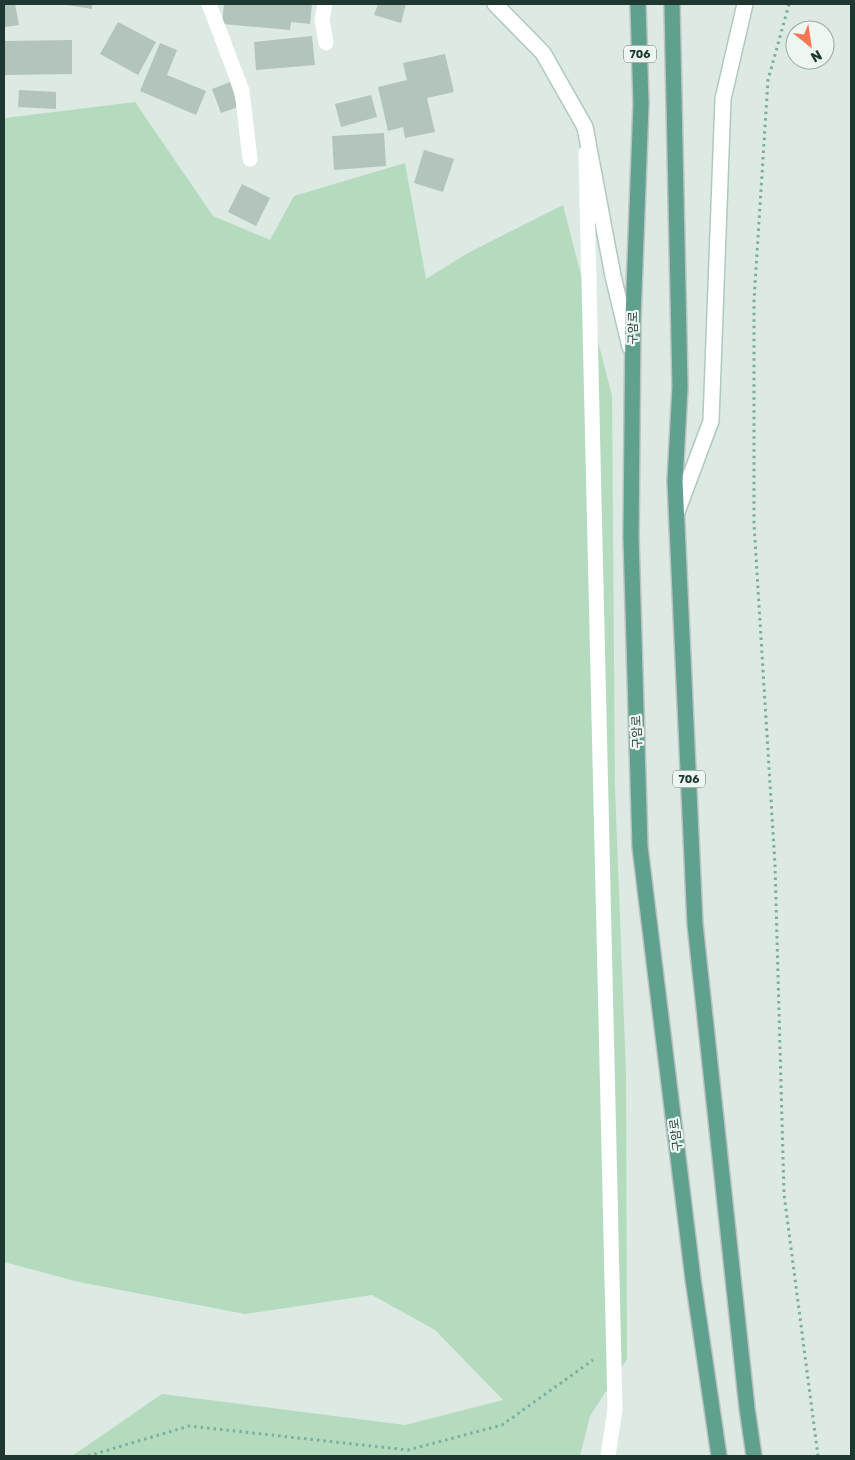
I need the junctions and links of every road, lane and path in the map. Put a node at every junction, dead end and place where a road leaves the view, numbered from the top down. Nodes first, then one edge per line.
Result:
1 (209, 4) edge
2 (325, 4) edge
3 (495, 4) edge
4 (638, 4) edge
5 (672, 4) edge
6 (746, 4) edge
7 (789, 4) edge
8 (326, 43) dead end
9 (585, 127) junction
10 (250, 159) dead end
11 (633, 359) junction
12 (676, 512) junction
13 (614, 1345) junction
14 (88, 1456) edge
15 (608, 1456) edge
16 (719, 1456) edge
17 (754, 1456) edge
18 (818, 1456) edge

1 - 10 main road
2 - 8 main road
3 - 9 main road
4 - 11 main road, 구암로 / 706
5 - 12 main road, 706
6 - 12 main road
7 - 18 path
9 - 11 main road
9 - 13 main road
11 - 16 main road, 구암로 / 706
12 - 17 main road, 706
13 - 14 path
13 - 15 main road

